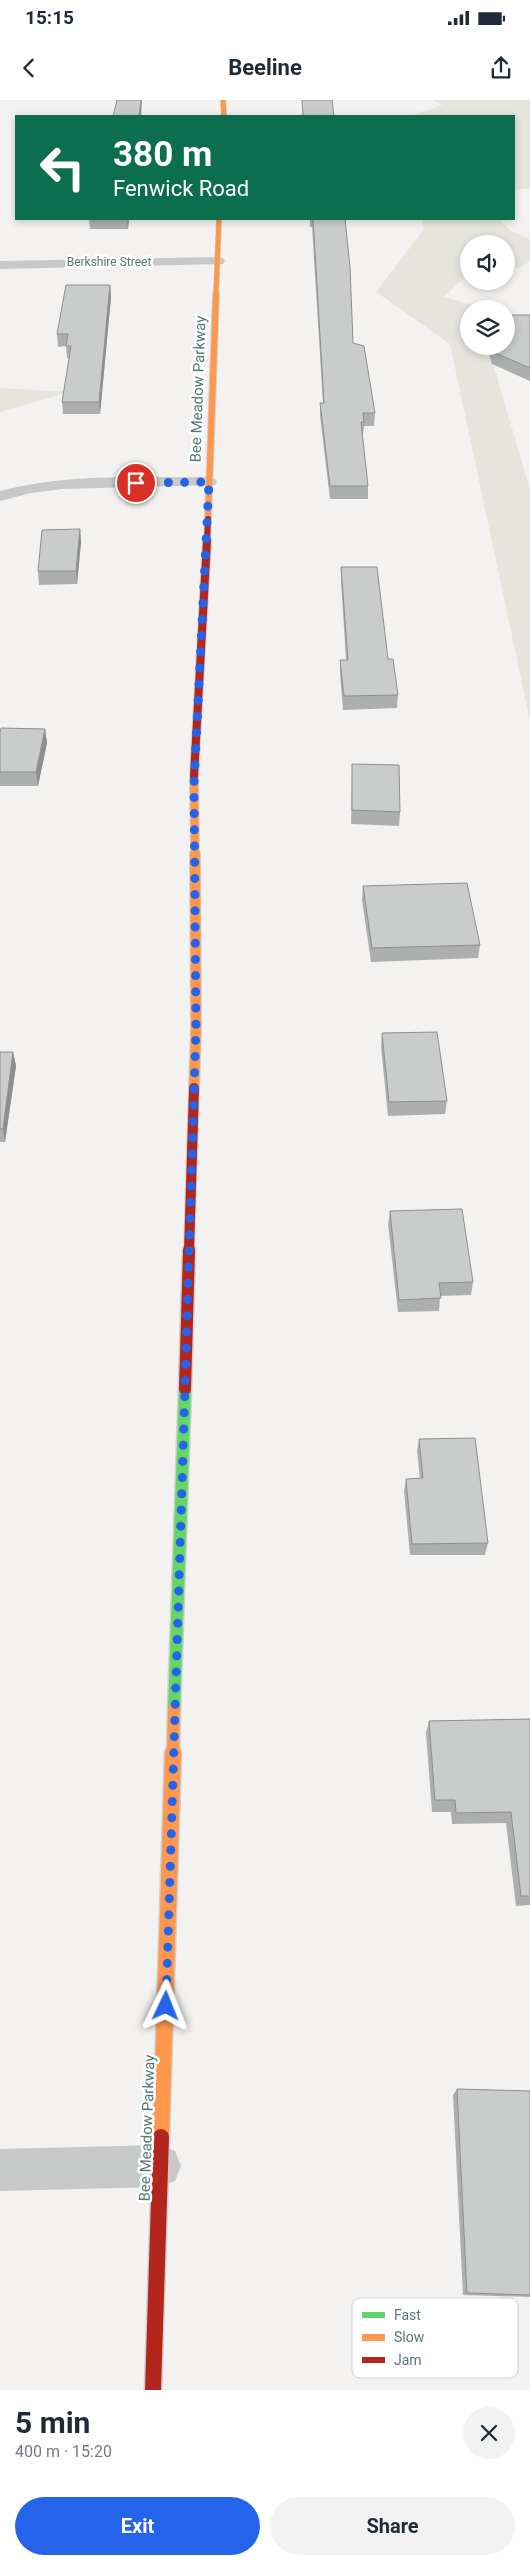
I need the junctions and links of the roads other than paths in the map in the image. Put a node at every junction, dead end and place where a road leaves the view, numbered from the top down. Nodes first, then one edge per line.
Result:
1 (223, 100) edge
2 (224, 115) edge
3 (219, 220) edge
4 (218, 261) junction
5 (0, 264) edge
6 (209, 482) junction
7 (0, 496) edge
8 (160, 2166) junction
9 (0, 2170) edge
10 (153, 2390) edge

1 - 2 street
3 - 4 street, Bee Meadow Parkway
4 - 5 street, Berkshire Street
4 - 6 street, Bee Meadow Parkway
6 - 7 street
6 - 8 street, Bee Meadow Parkway
8 - 9 street
8 - 10 street, Bee Meadow Parkway

